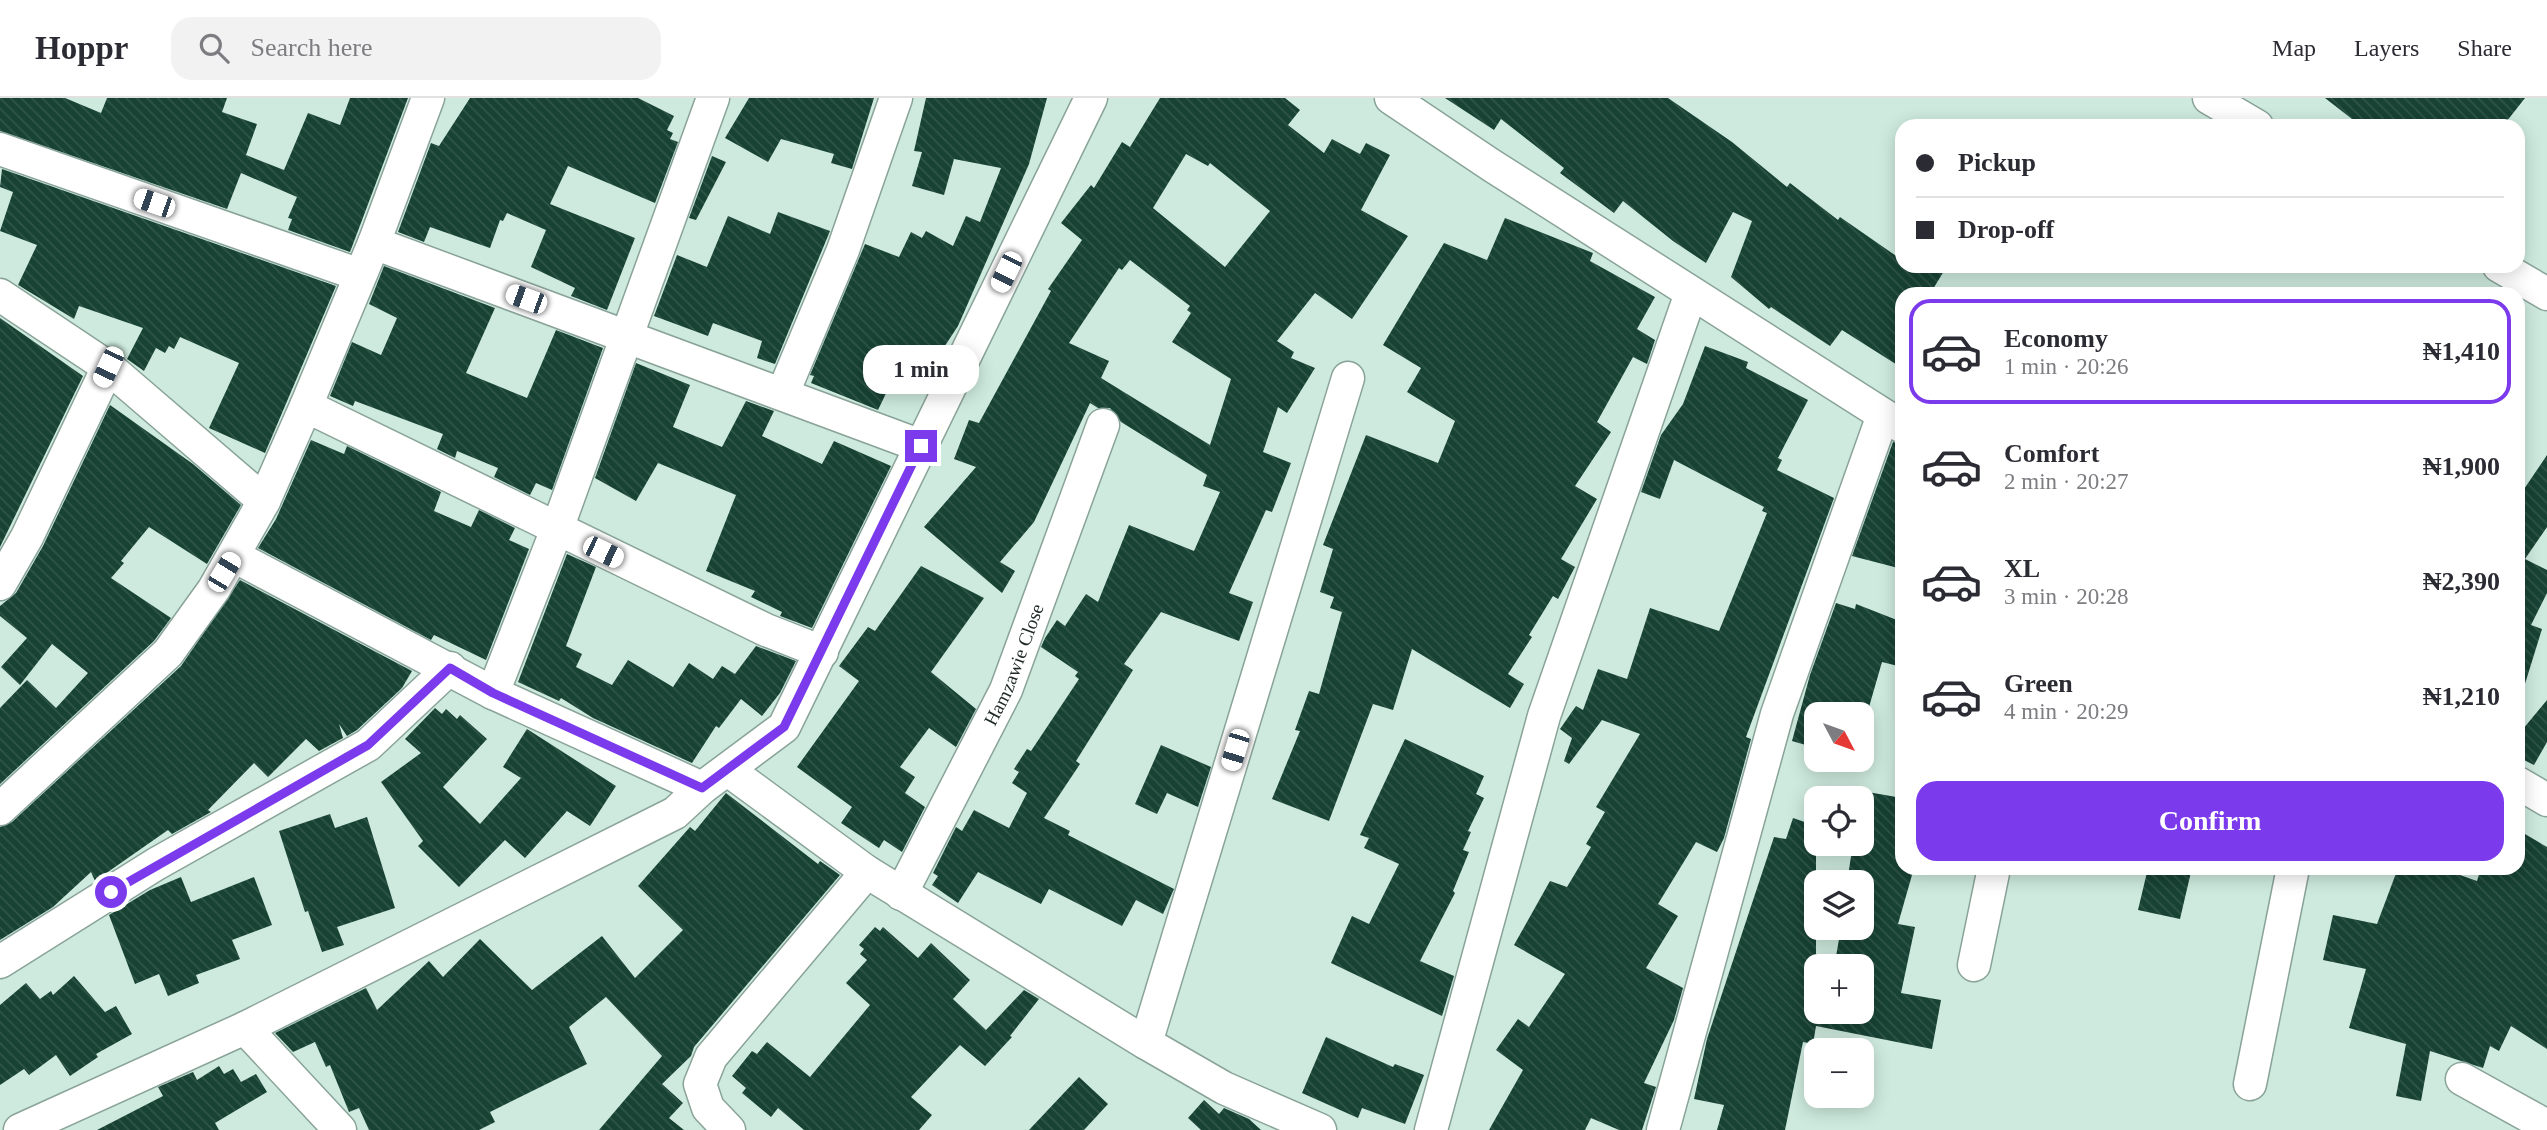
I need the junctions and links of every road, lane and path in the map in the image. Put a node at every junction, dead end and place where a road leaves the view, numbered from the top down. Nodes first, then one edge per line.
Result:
1 (428, 98) edge
2 (713, 98) edge
3 (896, 98) edge
4 (1091, 98) edge
5 (1391, 98) edge
6 (2209, 98) edge
7 (2246, 119) edge
8 (0, 149) edge
9 (374, 243) junction
10 (2511, 273) edge
11 (360, 275) junction
12 (1691, 293) junction
13 (2547, 294) edge
14 (0, 295) edge
15 (627, 336) junction
16 (108, 367) junction
17 (1348, 378) dead end
18 (783, 393) junction
19 (306, 406) junction
20 (1893, 421) edge
21 (1103, 425) dead end
22 (921, 446) junction
23 (264, 501) junction
24 (557, 529) junction
25 (234, 555) junction
26 (0, 584) edge
27 (822, 652) junction
28 (450, 668) junction
29 (493, 693) junction
30 (728, 770) junction
31 (2525, 787) edge
32 (702, 788) junction
33 (2547, 800) edge
34 (0, 809) edge
35 (867, 872) junction
36 (1993, 875) edge
37 (2292, 875) edge
38 (901, 894) junction
39 (0, 962) edge
40 (1974, 965) dead end
41 (246, 1028) junction
42 (1146, 1043) junction
43 (2462, 1079) dead end
44 (2250, 1084) dead end
45 (2547, 1126) edge
46 (20, 1130) edge
47 (340, 1130) edge
48 (729, 1130) edge
49 (1320, 1130) edge
50 (1431, 1130) edge
51 (1663, 1130) edge

1 - 9 street
2 - 15 street
3 - 18 street
4 - 22 street
5 - 12 street
6 - 7 street
8 - 11 street
9 - 11 street
9 - 15 street
10 - 13 street
11 - 19 street
12 - 20 street
12 - 50 street
14 - 16 street
15 - 18 street
15 - 24 street
16 - 23 street
16 - 26 street
17 - 42 street
18 - 22 street
19 - 23 street
19 - 24 street
20 - 51 street
21 - 38 street, Hamzawie Close
22 - 27 street
23 - 25 street
24 - 27 street
24 - 29 street
25 - 28 street
25 - 34 street
27 - 30 street
28 - 29 street
28 - 39 street
29 - 32 street
30 - 32 street
30 - 35 street
31 - 33 street
32 - 41 street
35 - 38 street
35 - 48 street
36 - 40 street
37 - 44 street
38 - 42 street
41 - 46 street
41 - 47 street
42 - 49 street
43 - 45 street

